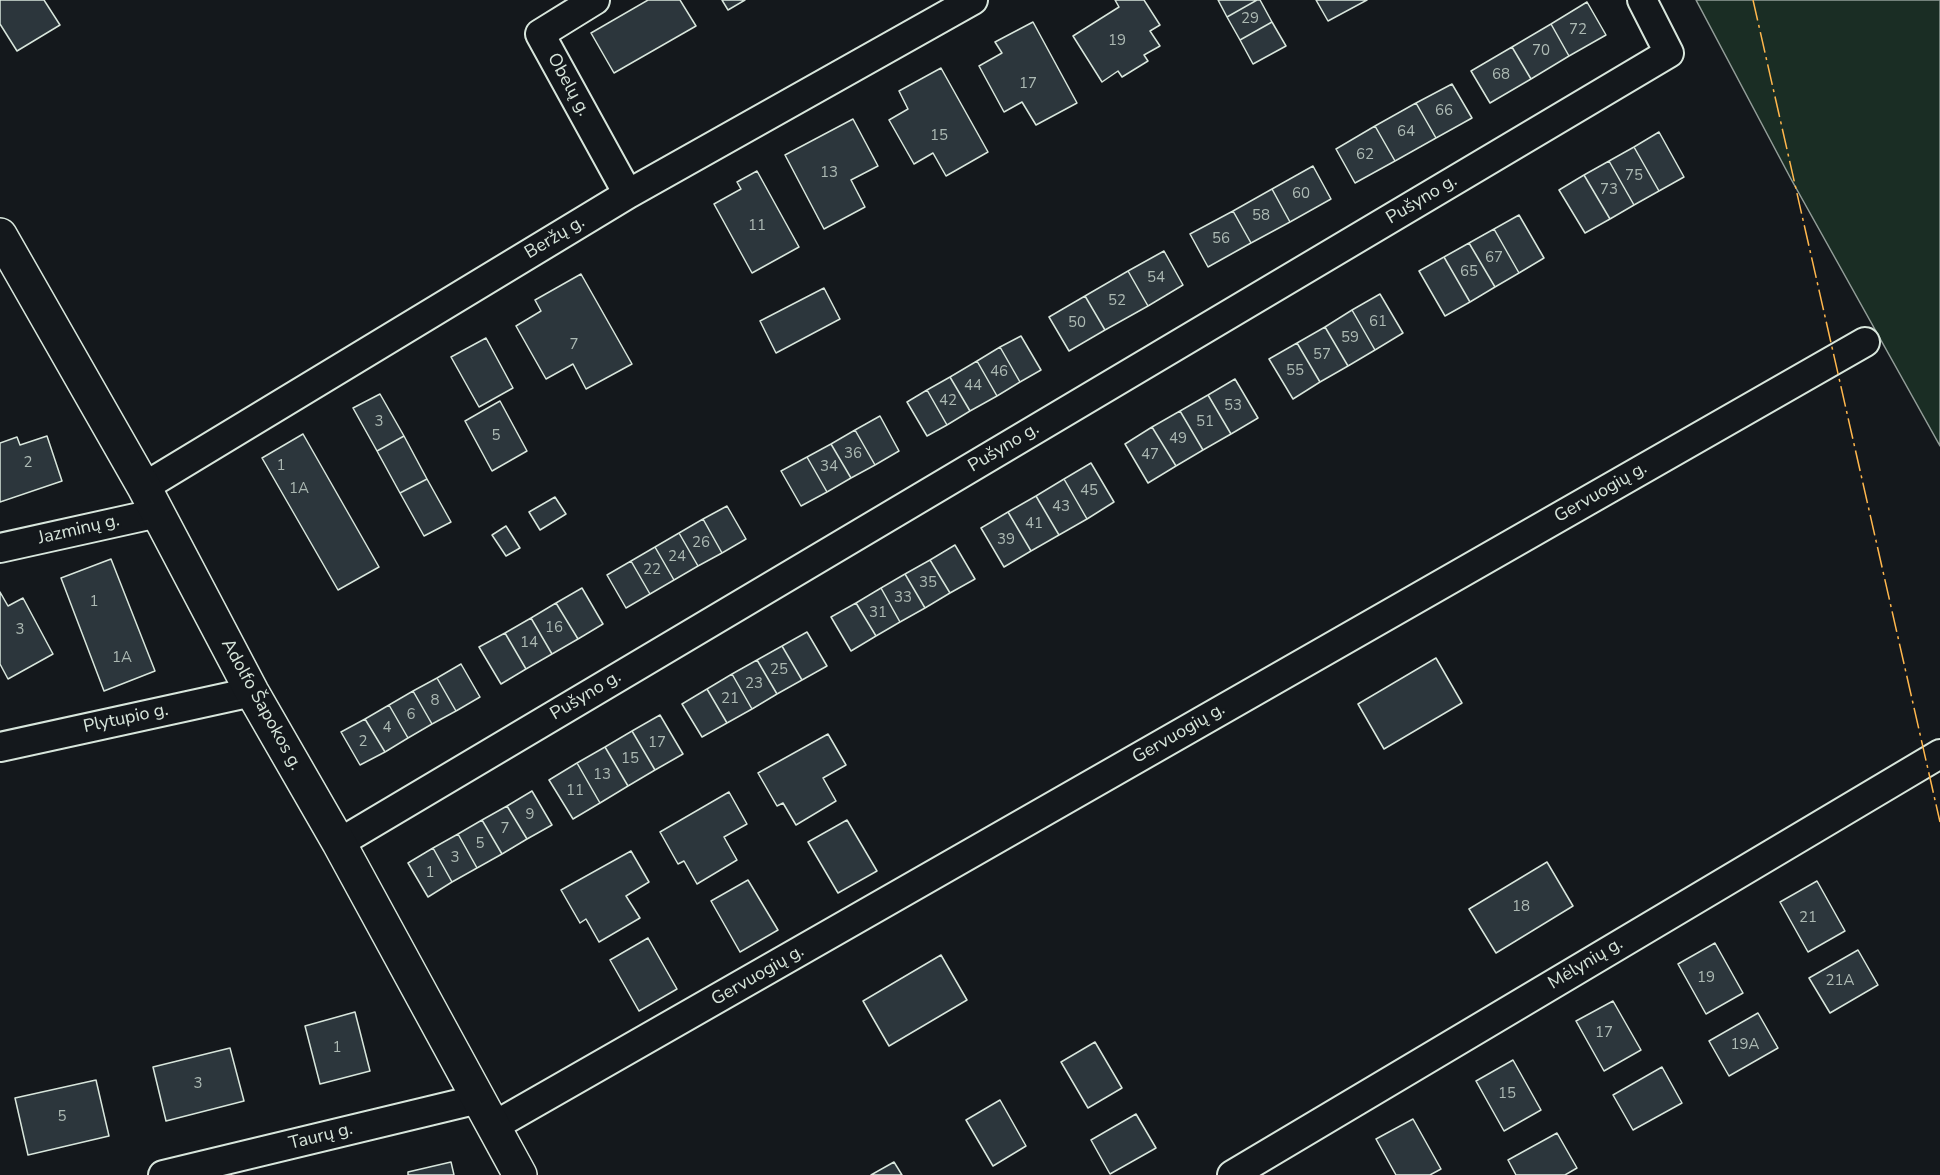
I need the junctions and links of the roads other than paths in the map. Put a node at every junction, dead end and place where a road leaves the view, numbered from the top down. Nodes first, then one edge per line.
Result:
1 (595, 0) edge
2 (973, 0) edge
3 (1642, 0) edge
4 (628, 194) junction
5 (0, 236) edge
6 (1865, 342) dead end
7 (151, 500) junction
8 (0, 548) edge
9 (252, 692) junction
10 (0, 747) edge
11 (1940, 754) edge
12 (339, 843) junction
13 (486, 1113) junction
14 (163, 1175) edge
15 (520, 1175) edge
16 (1232, 1175) edge

1 - 4 street, Obelų g.
2 - 4 street, Beržų g.
3 - 12 street, Pušyno g.
4 - 7 street, Beržų g.
5 - 7 street, Adolfo Šapokos g.
6 - 13 street, Gervuogių g.
7 - 8 street, Jazminų g.
7 - 9 street, Adolfo Šapokos g.
9 - 10 street, Plytupio g.
9 - 12 street, Adolfo Šapokos g.
11 - 16 street, Mėlynių g.
12 - 13 street, Adolfo Šapokos g.
13 - 14 street, Taurų g.
13 - 15 street, Adolfo Šapokos g.

